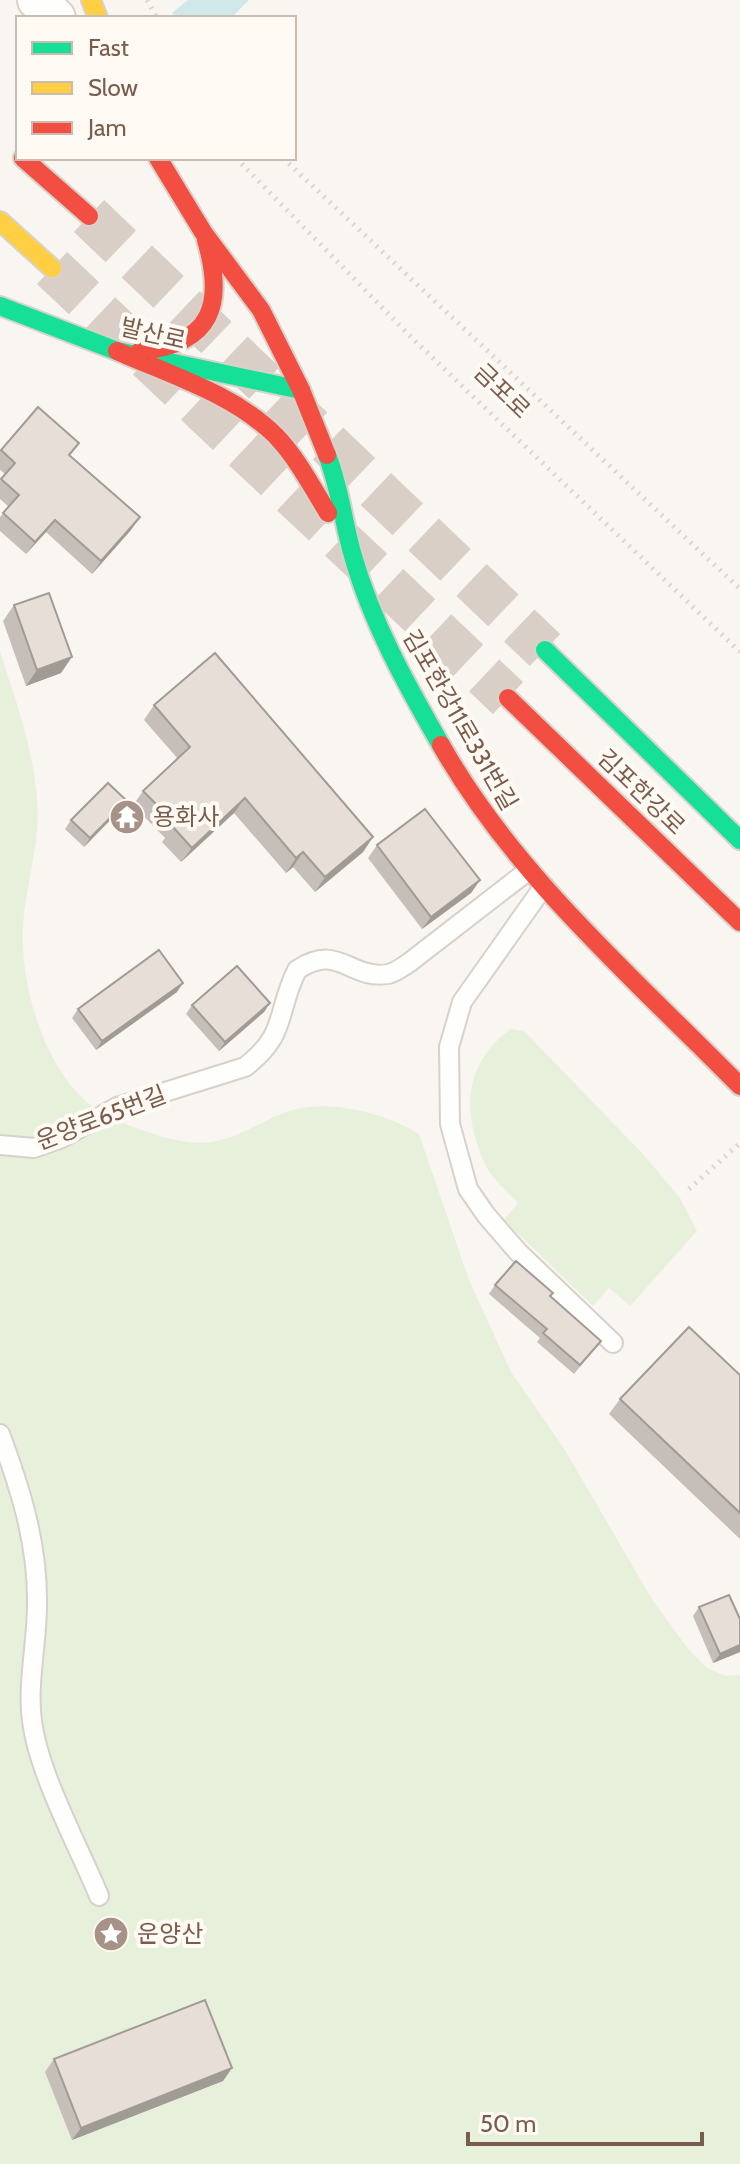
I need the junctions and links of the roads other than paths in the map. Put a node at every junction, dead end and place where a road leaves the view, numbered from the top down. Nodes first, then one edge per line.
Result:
1 (37, 0) edge
2 (54, 16) edge
3 (26, 160) edge
4 (159, 160) edge
5 (89, 216) tunnel mouth
6 (0, 221) edge
7 (203, 232) junction
8 (52, 268) tunnel mouth
9 (0, 306) edge
10 (117, 351) junction
11 (301, 390) junction
12 (353, 557) junction
13 (545, 650) tunnel mouth
14 (508, 698) tunnel mouth
15 (740, 840) edge
16 (529, 870) junction
17 (544, 886) junction
18 (740, 922) edge
19 (740, 1086) edge
20 (0, 1145) edge
21 (613, 1343) dead end
22 (0, 1434) edge
23 (99, 1896) dead end

1 - 2 street
3 - 5 main road
4 - 7 main road
6 - 8 main road
7 - 10 main road
7 - 11 main road
9 - 10 main road, 발산로
10 - 11 main road, 발산로
10 - 12 main road
11 - 12 main road, 김포한강11로331번길
12 - 16 main road, 김포한강11로331번길
13 - 15 main road, 김포한강로
14 - 18 main road, 김포한강로
16 - 17 main road, 김포한강11로331번길
16 - 20 lane, 운양로65번길
17 - 19 main road, 김포한강11로331번길
17 - 21 lane
22 - 23 lane

